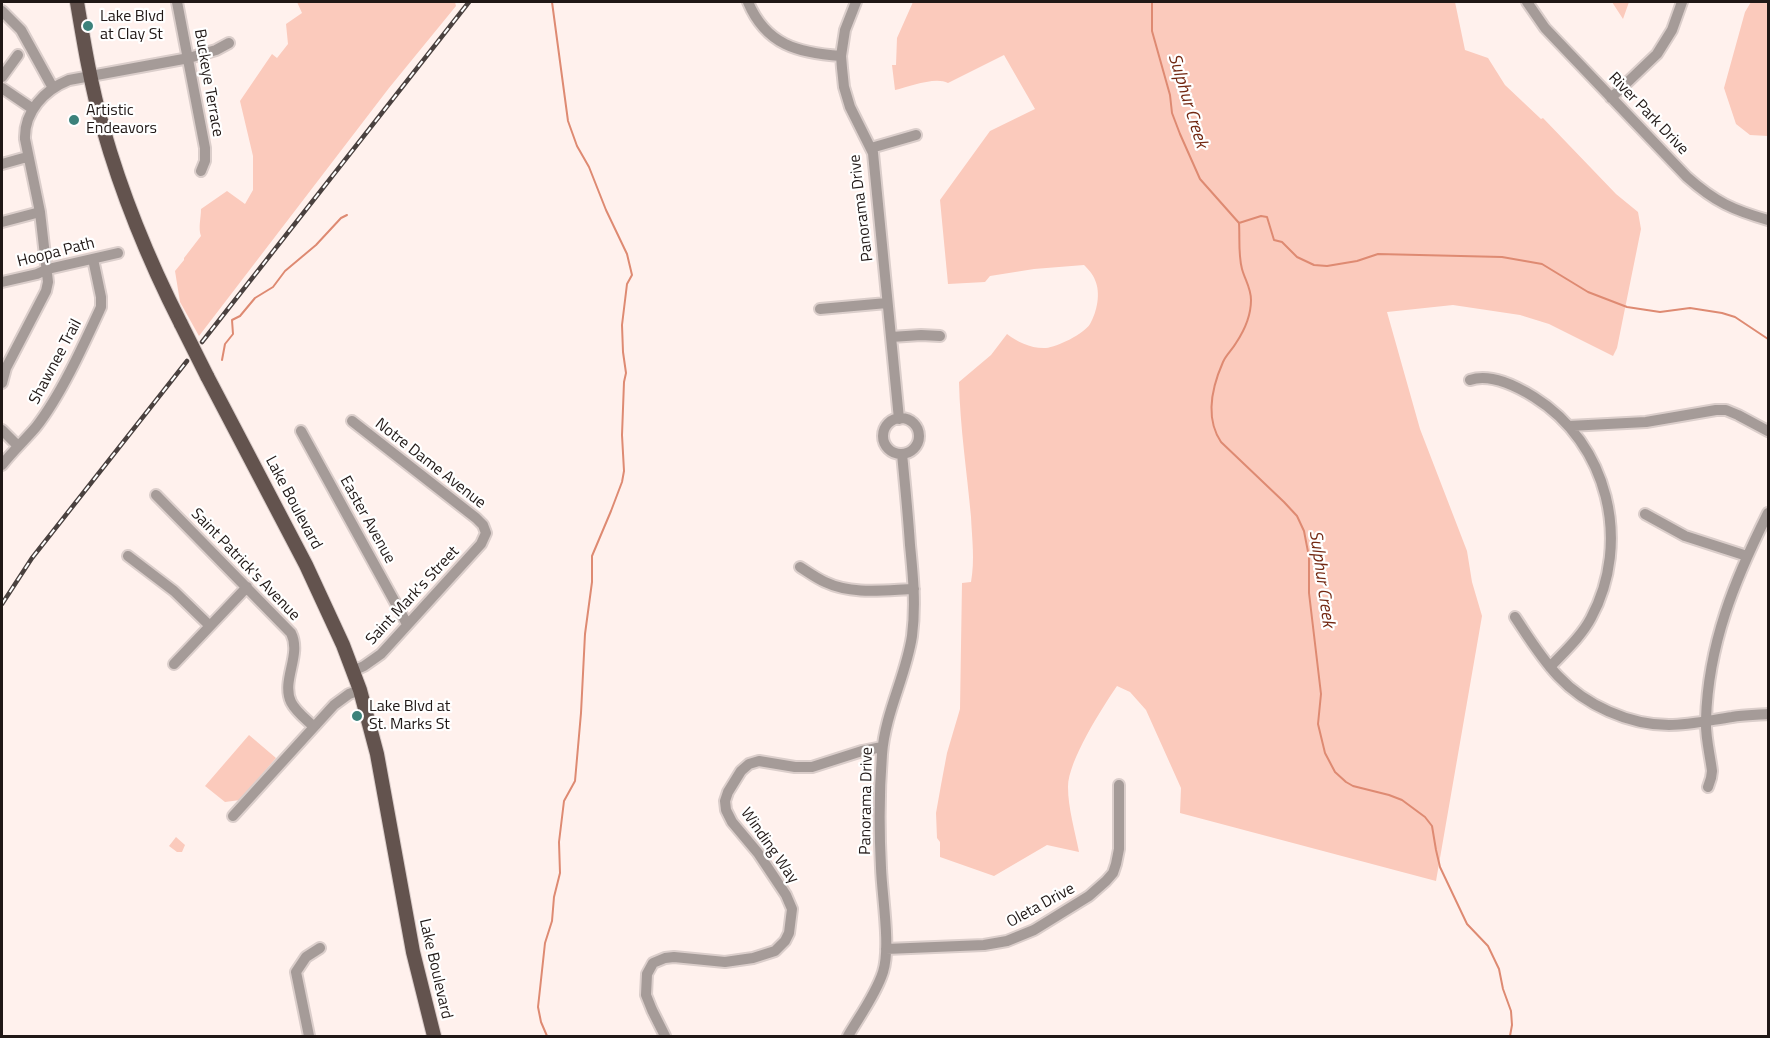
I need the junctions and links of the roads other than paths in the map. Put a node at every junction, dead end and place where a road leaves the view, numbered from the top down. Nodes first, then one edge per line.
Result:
1 (77, 2) edge
2 (177, 2) edge
3 (748, 2) edge
4 (856, 2) edge
5 (1527, 2) edge
6 (1682, 2) edge
7 (2, 11) edge
8 (229, 42) dead end
9 (18, 55) dead end
10 (841, 56) junction
11 (189, 58) junction
12 (90, 76) junction
13 (2, 77) edge
14 (2, 88) edge
15 (53, 88) junction
16 (1611, 98) junction
17 (33, 109) junction
18 (916, 135) dead end
19 (872, 148) junction
20 (27, 157) junction
21 (2, 164) edge
22 (201, 171) dead end
23 (40, 213) junction
24 (1768, 220) edge
25 (2, 222) edge
26 (118, 253) dead end
27 (93, 259) junction
28 (48, 269) junction
29 (2, 282) edge
30 (887, 303) junction
31 (820, 309) dead end
32 (940, 336) dead end
33 (891, 337) junction
34 (4, 367) edge
35 (1470, 380) dead end
36 (2, 383) edge
37 (899, 419) junction
38 (352, 421) dead end
39 (1569, 426) junction
40 (2, 430) edge
41 (301, 431) dead end
42 (1768, 431) edge
43 (18, 446) junction
44 (902, 454) junction
45 (2, 465) edge
46 (156, 495) dead end
47 (1768, 513) edge
48 (1645, 514) dead end
49 (486, 533) joint
50 (128, 556) dead end
51 (1747, 556) junction
52 (800, 567) dead end
53 (247, 587) junction
54 (914, 589) junction
55 (1515, 617) dead end
56 (407, 624) junction
57 (210, 626) junction
58 (174, 664) dead end
59 (1550, 667) junction
60 (353, 671) junction
61 (360, 690) junction
62 (1768, 714) edge
63 (1706, 721) junction
64 (314, 727) junction
65 (882, 747) junction
66 (1119, 785) dead end
67 (1708, 787) dead end
68 (233, 816) dead end
69 (320, 948) dead end
70 (886, 949) junction
71 (309, 1036) edge
72 (434, 1036) edge
73 (665, 1036) edge
74 (849, 1036) edge

1 - 12 main road, Lake Boulevard
2 - 11 street, Buckeye Terrace
3 - 10 street
4 - 10 street, Panorama Drive
5 - 16 street, River Park Drive
6 - 16 street
7 - 15 street
8 - 11 street
9 - 13 street
10 - 19 street, Panorama Drive
11 - 12 street
11 - 22 street, Buckeye Terrace
12 - 15 street
12 - 60 main road, Lake Boulevard, bridge
14 - 17 street
15 - 17 street
16 - 24 street, River Park Drive
17 - 20 street
18 - 19 street
19 - 30 street, Panorama Drive
20 - 21 street
20 - 23 street
23 - 25 street
23 - 28 street
26 - 27 street, Hoopa Path
27 - 28 street, Hoopa Path
27 - 43 street, Shawnee Trail
28 - 29 street, Hoopa Path
28 - 34 street
30 - 31 street
30 - 33 street, Panorama Drive
32 - 33 street
33 - 37 street, Panorama Drive
34 - 36 street
35 - 39 street
37 - 44 street
37 - 44 street
38 - 49 street, Notre Dame Avenue
39 - 42 street
39 - 59 street
40 - 43 street
41 - 56 street, Easter Avenue
43 - 45 street, Shawnee Trail
44 - 54 street, Panorama Drive
46 - 53 street, Saint Patrick's Avenue
47 - 51 street
48 - 51 street
49 - 56 street, Saint Mark's Street
50 - 57 street
51 - 63 street
52 - 54 street
53 - 57 street
53 - 64 street, Saint Patrick's Avenue
54 - 65 street, Panorama Drive
55 - 59 street
56 - 60 street, Saint Mark's Street
57 - 58 street
59 - 63 street
60 - 61 main road, Lake Boulevard
61 - 64 street
61 - 72 main road, Lake Boulevard
62 - 63 street
63 - 67 street
64 - 68 street
65 - 70 street, Panorama Drive
65 - 73 street, Winding Way
66 - 70 street, Oleta Drive
69 - 71 street
70 - 74 street, Panorama Drive

